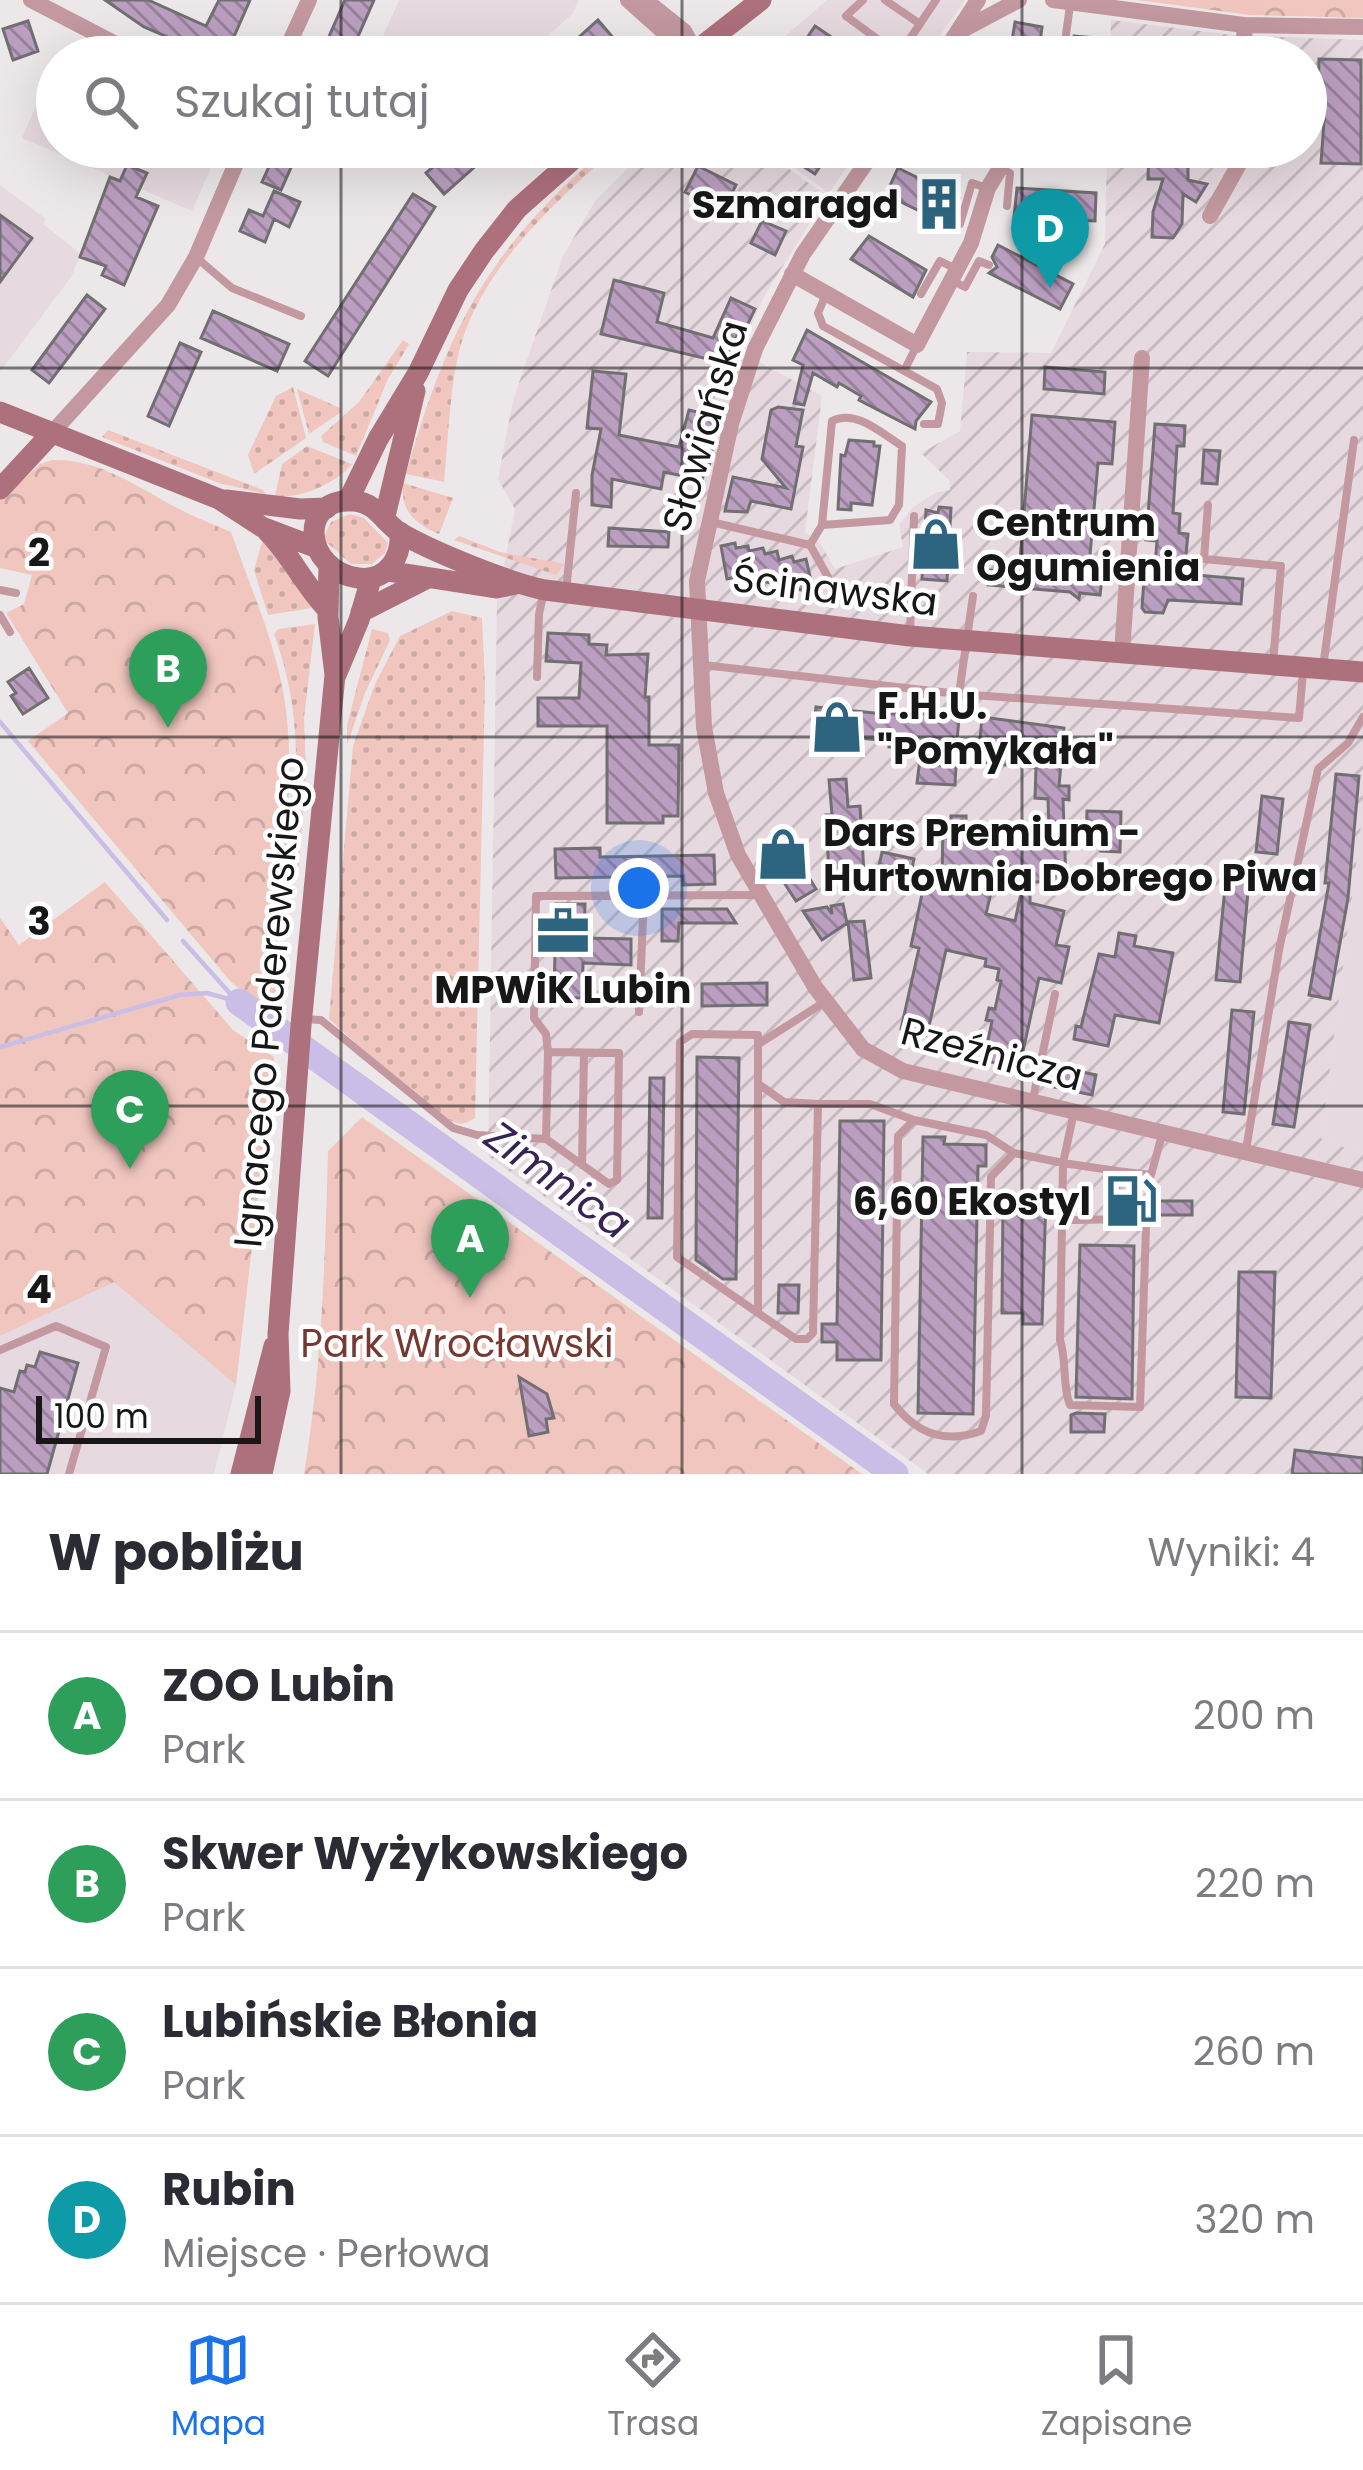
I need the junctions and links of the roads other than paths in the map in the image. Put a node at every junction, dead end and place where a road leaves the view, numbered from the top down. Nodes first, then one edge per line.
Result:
1 (31, 0) edge
2 (309, 0) edge
3 (628, 0) edge
4 (646, 0) edge
5 (761, 0) edge
6 (863, 0) edge
7 (885, 0) edge
8 (936, 0) edge
9 (978, 0) edge
10 (1021, 0) edge
11 (1105, 0) edge
12 (1066, 1) edge
13 (1142, 10) junction
14 (663, 23) junction
15 (920, 24) junction
16 (1244, 25) junction
17 (1363, 27) edge
18 (723, 30) junction
19 (957, 33) junction
20 (100, 36) edge
21 (293, 36) edge
22 (663, 36) edge
23 (686, 36) edge
24 (715, 36) edge
25 (873, 36) edge
26 (912, 36) edge
27 (955, 36) edge
28 (1064, 36) edge
29 (1244, 36) edge
30 (234, 168) edge
31 (563, 168) edge
32 (864, 168) edge
33 (998, 168) edge
34 (1237, 168) edge
35 (1002, 170) junction
36 (988, 188) junction
37 (1007, 206) dead end
38 (1210, 216) dead end
39 (960, 224) dead end
40 (196, 257) junction
41 (988, 265) dead end
42 (792, 274) junction
43 (954, 275) junction
44 (826, 293) junction
45 (921, 294) dead end
46 (301, 316) dead end
47 (917, 345) junction
48 (1142, 358) dead end
49 (904, 369) junction
50 (418, 373) junction
51 (0, 412) edge
52 (924, 424) dead end
53 (52, 434) junction
54 (1354, 440) dead end
55 (0, 490) edge
56 (576, 493) dead end
57 (219, 500) junction
58 (337, 505) junction
59 (1208, 506) dead end
60 (914, 517) dead end
61 (710, 521) junction
62 (392, 524) junction
63 (822, 525) junction
64 (262, 527) junction
65 (810, 545) junction
66 (313, 546) junction
67 (329, 566) junction
68 (379, 575) junction
69 (428, 577) junction
70 (828, 577) dead end
71 (516, 584) junction
72 (0, 590) edge
73 (555, 591) junction
74 (16, 593) dead end
75 (973, 596) dead end
76 (328, 610) junction
77 (700, 610) junction
78 (362, 612) junction
79 (0, 615) edge
80 (10, 632) dead end
81 (910, 636) junction
82 (964, 641) junction
83 (1122, 653) junction
84 (702, 664) junction
85 (1273, 665) junction
86 (1313, 668) junction
87 (1363, 672) edge
88 (335, 675) junction
89 (537, 677) dead end
90 (959, 694) junction
91 (1363, 717) edge
92 (759, 895) junction
93 (644, 896) junction
94 (1055, 994) dead end
95 (826, 1001) junction
96 (639, 1012) dead end
97 (301, 1022) junction
98 (759, 1044) junction
99 (548, 1052) junction
100 (584, 1053) junction
101 (760, 1084) junction
102 (1032, 1101) junction
103 (818, 1104) junction
104 (1074, 1110) junction
105 (914, 1120) junction
106 (1163, 1130) junction
107 (546, 1139) junction
108 (1246, 1150) junction
109 (1014, 1154) junction
110 (1063, 1163) junction
111 (582, 1165) junction
112 (1117, 1171) junction
113 (1363, 1180) edge
114 (1063, 1220) junction
115 (1115, 1222) junction
116 (758, 1313) junction
117 (0, 1349) edge
118 (70, 1471) edge
119 (246, 1473) edge
120 (86, 1474) edge

1 - 20 street
2 - 21 street
3 - 14 street
4 - 14 street
5 - 18 main road
6 - 25 lane
7 - 15 lane
8 - 15 lane
9 - 19 street
10 - 19 street
11 - 13 street
12 - 13 street
12 - 28 lane
13 - 16 street
14 - 18 street
14 - 22 street
14 - 23 street
15 - 26 lane
16 - 17 street
16 - 29 street
18 - 24 main road
19 - 27 street
30 - 40 street
31 - 50 main road
32 - 42 street, Słowiańska
33 - 35 lane
34 - 38 street
35 - 36 street
35 - 37 lane
36 - 39 lane
36 - 43 street
40 - 46 lane
40 - 53 street
41 - 43 lane
42 - 44 street
42 - 61 street, Słowiańska
43 - 45 lane
43 - 47 street
44 - 47 street
44 - 49 lane
47 - 49 lane
48 - 83 street
49 - 52 lane
50 - 58 main road
50 - 62 main road
51 - 53 main road
53 - 55 main road
53 - 57 main road
54 - 86 lane
56 - 73 lane
57 - 58 main road
57 - 64 main road
58 - 62 main road
58 - 66 main road
59 - 85 lane
60 - 81 lane
61 - 65 lane
61 - 77 street, Słowiańska
62 - 68 main road
62 - 71 main road, Ścinawska
63 - 63 lane
63 - 65 lane
64 - 66 main road
64 - 76 main road
65 - 70 lane
66 - 67 main road
67 - 68 main road
67 - 76 main road, Ignacego Paderewskiego
68 - 69 main road, Ścinawska
68 - 78 main road, Ignacego Paderewskiego
69 - 71 main road, Ścinawska
69 - 78 main road
71 - 73 main road, Ścinawska
72 - 74 lane
73 - 77 main road, Ścinawska
73 - 89 lane
75 - 82 lane
76 - 88 main road, Ignacego Paderewskiego
77 - 81 main road, Ścinawska
77 - 84 street, Rzeźnicza
78 - 88 main road, Ignacego Paderewskiego
79 - 80 lane
81 - 82 main road, Ścinawska
82 - 83 main road, Ścinawska
82 - 90 lane
83 - 85 main road, Ścinawska
84 - 90 lane
84 - 92 street, Rzeźnicza
85 - 86 main road, Ścinawska
86 - 87 main road, Ścinawska
86 - 90 lane
88 - 97 main road, Ignacego Paderewskiego
91 - 108 lane
92 - 93 lane
92 - 95 street, Rzeźnicza
93 - 96 lane
93 - 99 lane
94 - 102 lane
95 - 98 lane
95 - 102 street, Rzeźnicza
97 - 107 lane
97 - 119 main road, Ignacego Paderewskiego
98 - 101 lane
98 - 116 lane
99 - 100 lane
99 - 107 lane
100 - 111 lane
100 - 111 lane
101 - 103 lane
101 - 116 lane
102 - 104 street, Rzeźnicza
103 - 105 lane
103 - 116 lane
104 - 106 street, Rzeźnicza
104 - 110 lane
105 - 109 lane
105 - 109 lane
106 - 108 street, Rzeźnicza
106 - 112 lane
107 - 111 lane
108 - 113 street, Rzeźnicza
109 - 110 lane
110 - 112 lane
110 - 114 lane
112 - 115 lane
114 - 115 lane
114 - 115 lane
117 - 118 lane
118 - 120 lane

